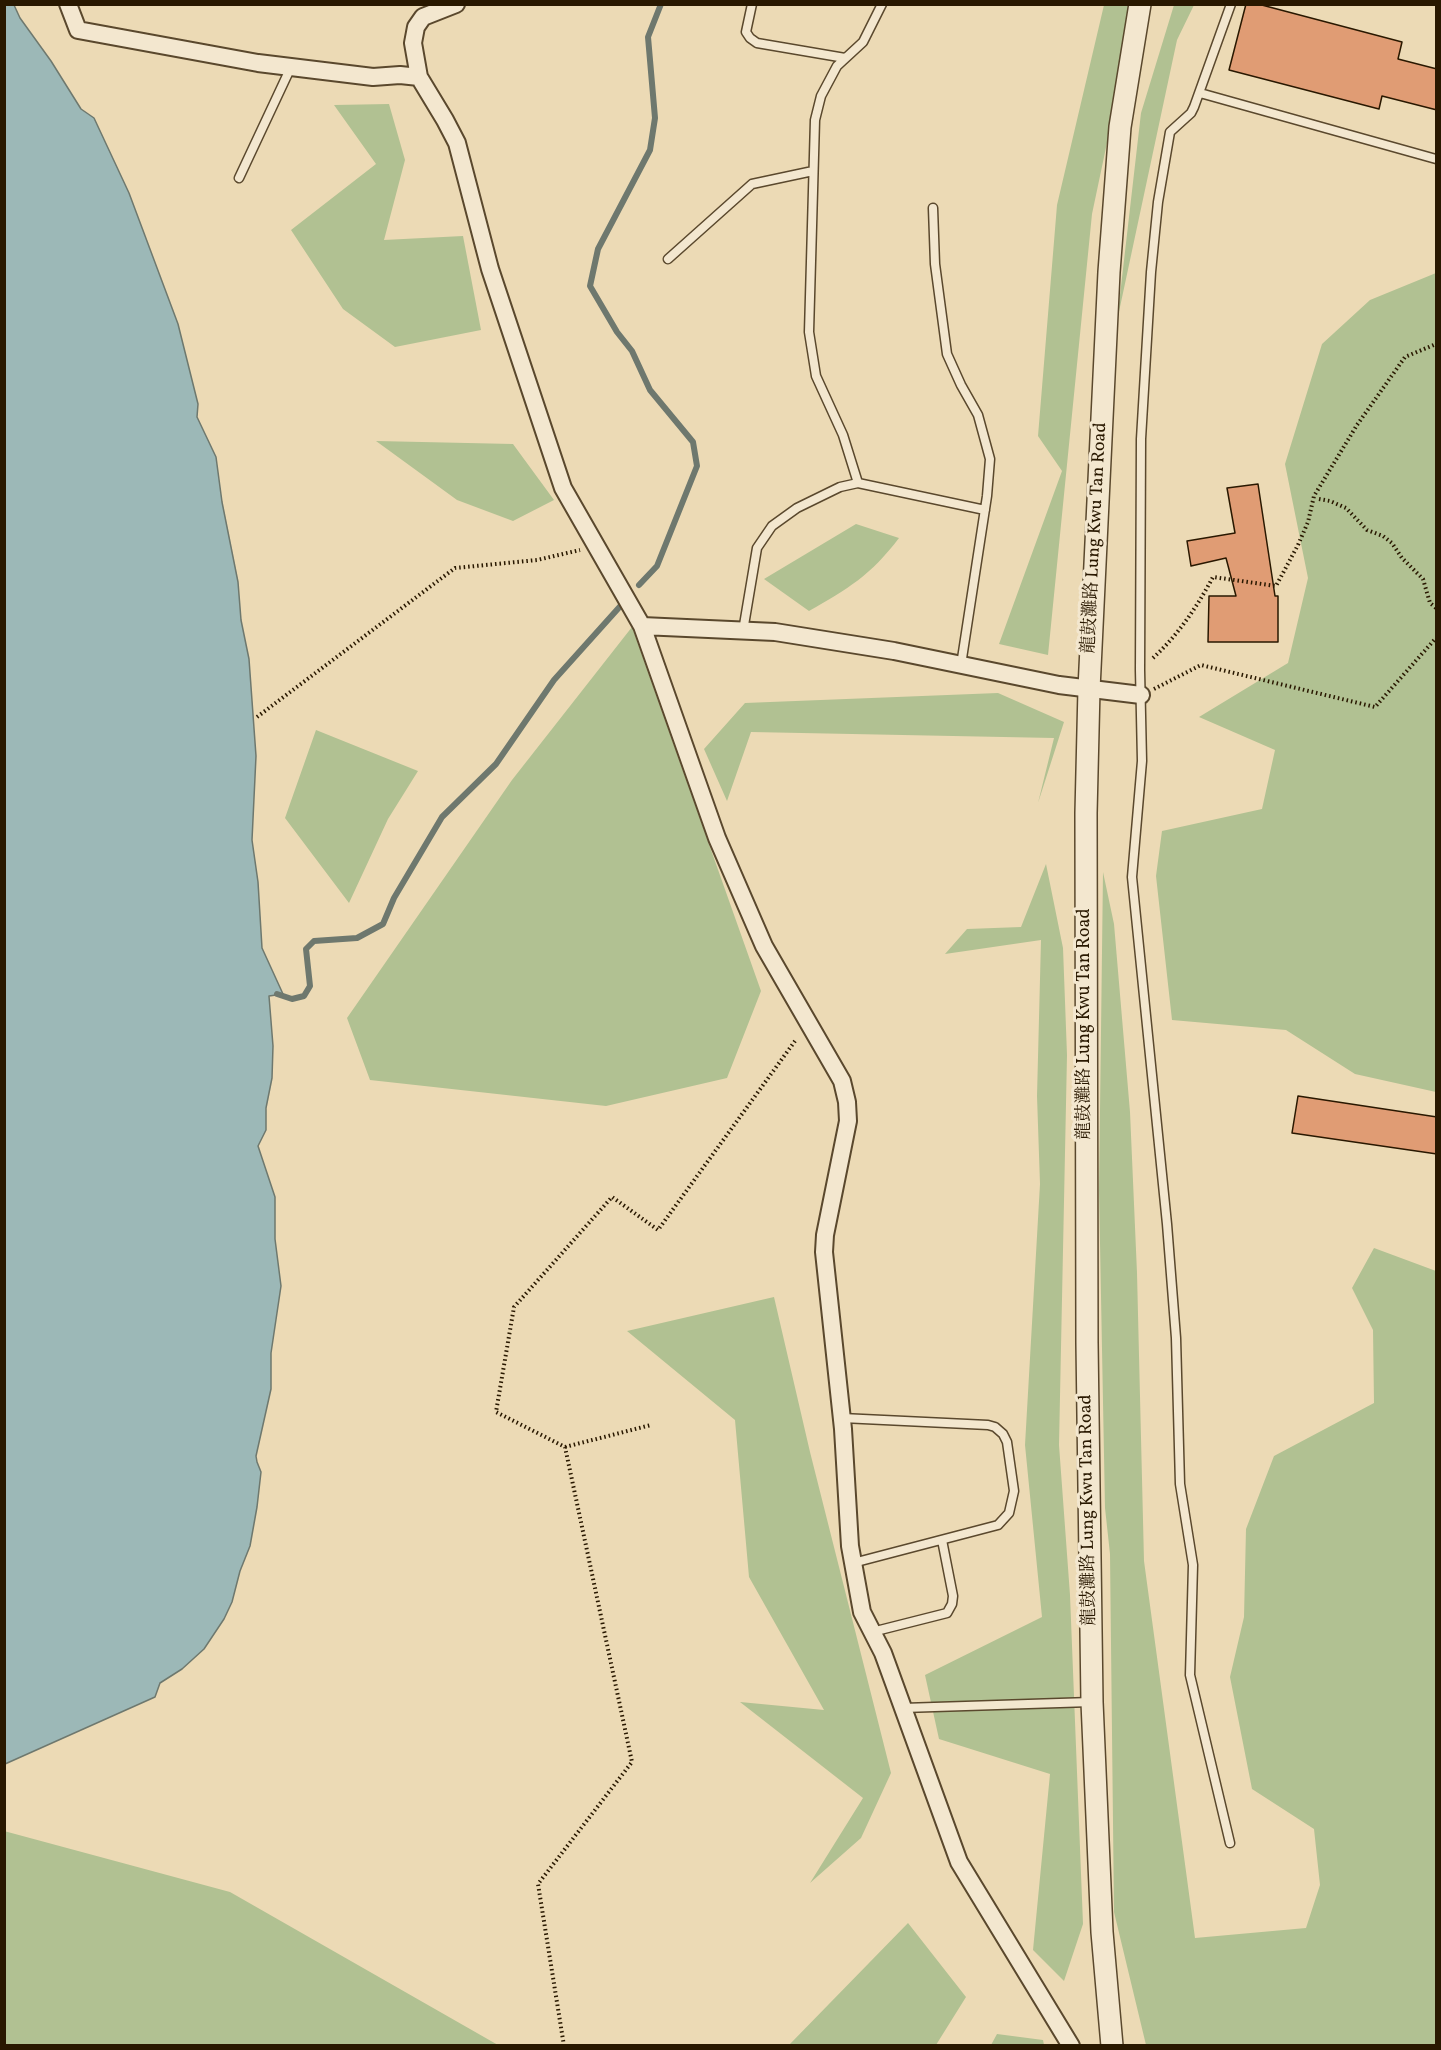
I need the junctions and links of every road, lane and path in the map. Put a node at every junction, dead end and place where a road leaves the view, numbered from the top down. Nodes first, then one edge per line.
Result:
1 (69, 4) edge
2 (456, 4) edge
3 (752, 4) edge
4 (882, 4) edge
5 (1140, 4) edge
6 (1231, 4) edge
7 (845, 58) junction
8 (291, 67) junction
9 (419, 77) junction
10 (1200, 93) junction
11 (1437, 159) edge
12 (813, 171) junction
13 (239, 178) dead end
14 (933, 208) dead end
15 (668, 259) dead end
16 (1437, 344) edge
17 (858, 483) junction
18 (1319, 499) dead end
19 (985, 510) junction
20 (597, 545) junction
21 (1437, 608) edge
22 (642, 626) junction
23 (743, 631) junction
24 (1437, 638) edge
25 (961, 665) junction
26 (1140, 669) junction
27 (1089, 689) junction
28 (1141, 695) junction
29 (257, 717) dead end
30 (795, 1041) dead end
31 (842, 1418) junction
32 (651, 1425) dead end
33 (565, 1447) junction
34 (942, 1540) junction
35 (853, 1563) junction
36 (872, 1632) junction
37 (1092, 1702) junction
38 (903, 1708) junction
39 (1230, 1844) dead end
40 (564, 2046) edge
41 (1071, 2046) edge
42 (1112, 2046) edge

1 - 8 street
2 - 9 street
3 - 7 lane
4 - 7 lane
5 - 27 street, 龍鼓灘路 Lung Kwu Tan Road
6 - 10 lane
7 - 12 lane
8 - 9 street
8 - 13 lane
9 - 20 street
10 - 11 lane
10 - 26 lane
12 - 15 lane
12 - 17 lane
14 - 19 lane
16 - 26 path
17 - 19 lane
17 - 23 lane
18 - 21 path
19 - 25 lane
20 - 22 street
20 - 29 path
22 - 23 street
22 - 31 street
23 - 25 street
24 - 28 path
25 - 27 street
26 - 28 lane
27 - 28 street
27 - 37 street, 龍鼓灘路 Lung Kwu Tan Road
28 - 39 lane
30 - 33 path
31 - 34 lane
31 - 35 street
32 - 33 path
33 - 40 path
34 - 35 lane
34 - 36 lane
35 - 36 street
36 - 38 street
37 - 38 lane
37 - 42 street, 龍鼓灘路 Lung Kwu Tan Road
38 - 41 street

